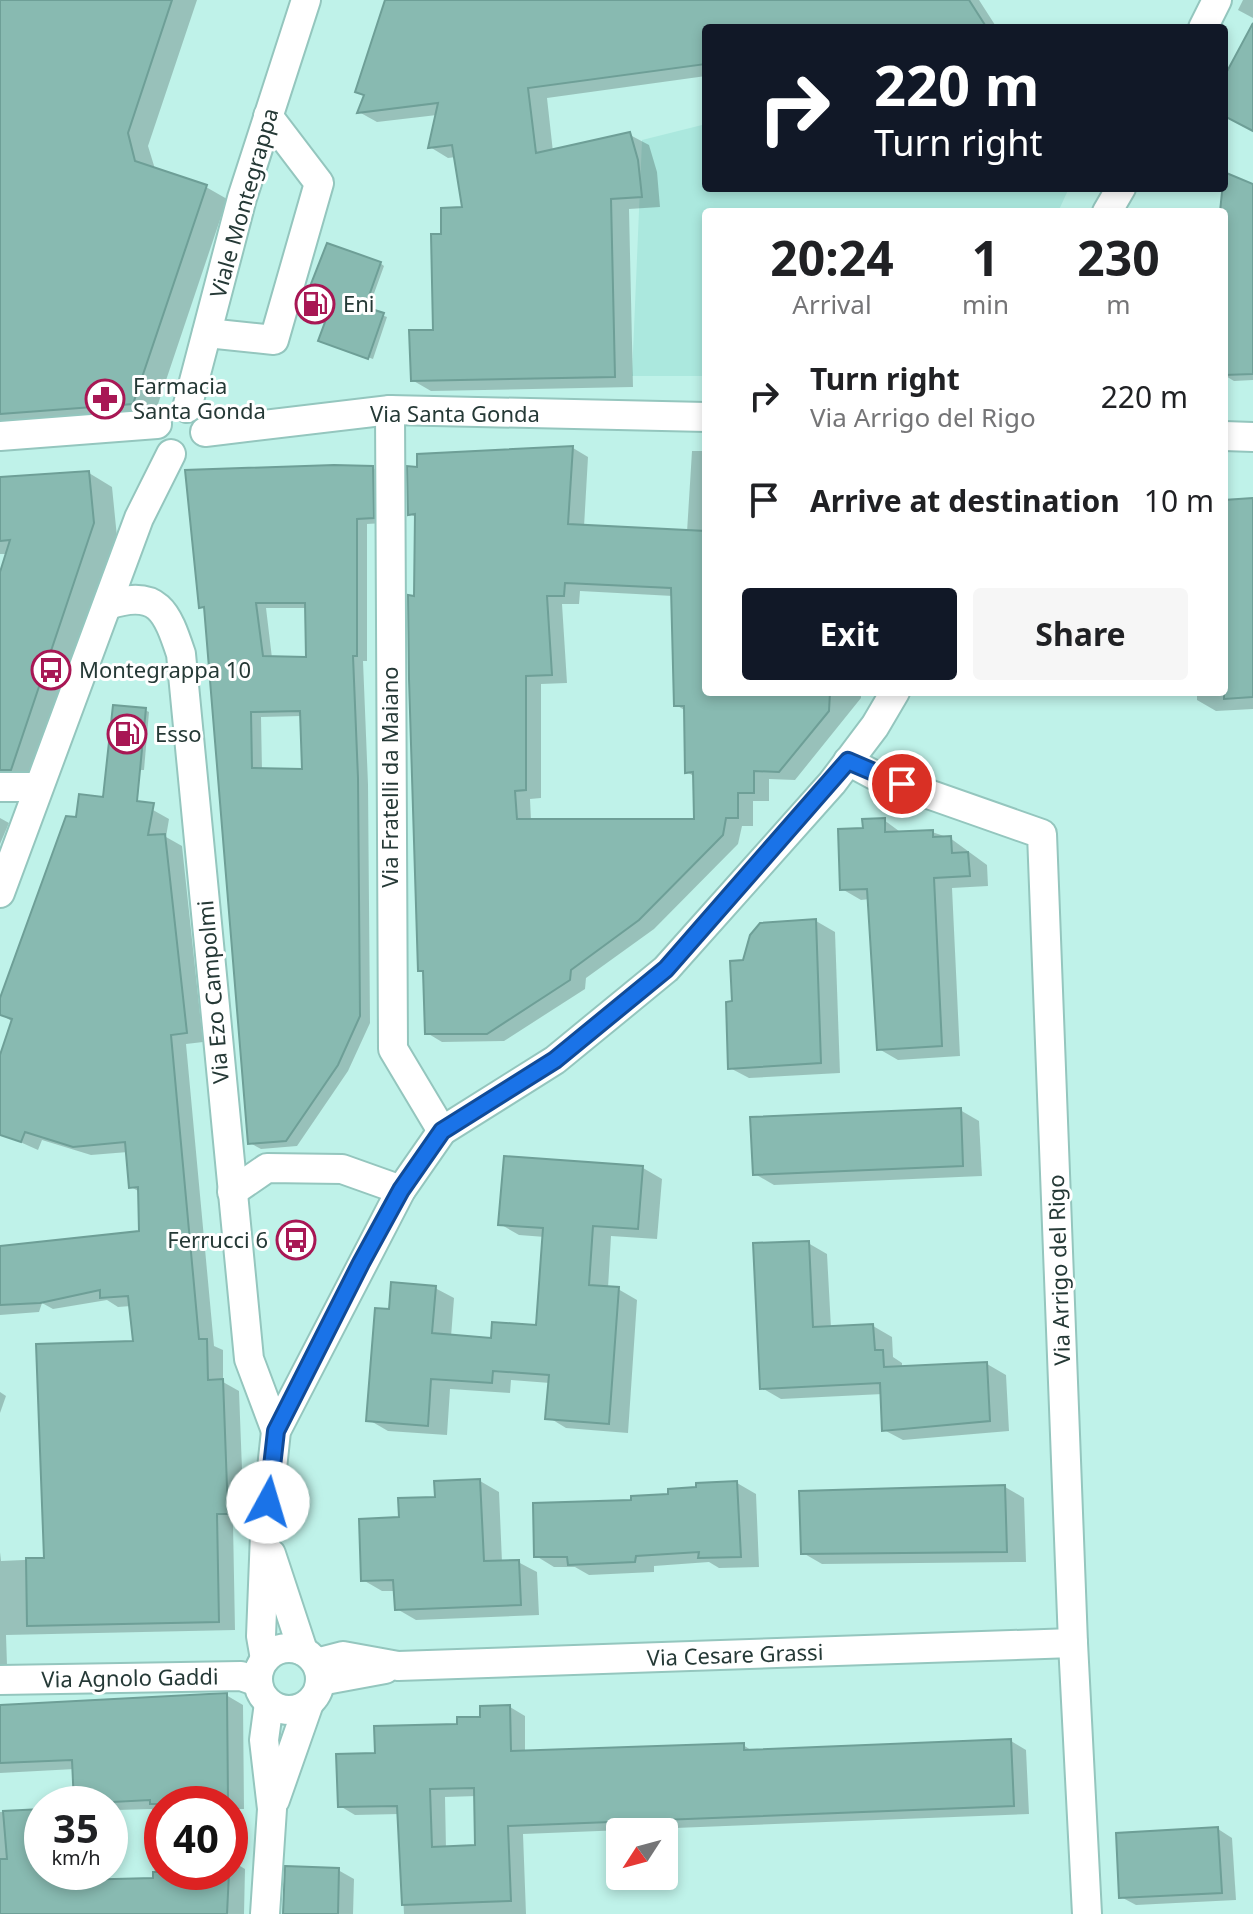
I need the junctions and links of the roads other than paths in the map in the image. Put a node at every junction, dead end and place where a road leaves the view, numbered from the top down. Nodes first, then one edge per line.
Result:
1 (306, 0) edge
2 (1217, 0) edge
3 (1205, 24) edge
4 (268, 116) junction
5 (207, 333) junction
6 (187, 408) junction
7 (390, 410) junction
8 (702, 417) edge
9 (157, 424) junction
10 (205, 432) junction
11 (0, 436) edge
12 (1228, 436) edge
13 (1253, 437) edge
14 (171, 454) junction
15 (108, 605) junction
16 (893, 696) edge
17 (848, 761) junction
18 (0, 787) edge
19 (36, 787) junction
20 (0, 893) edge
21 (442, 1131) junction
22 (401, 1190) junction
23 (232, 1192) junction
24 (276, 1431) junction
25 (265, 1534) junction
26 (1073, 1643) junction
27 (312, 1675) junction
28 (0, 1680) edge
29 (264, 1681) junction
30 (272, 1809) junction
31 (265, 1914) edge
32 (1087, 1914) edge

1 - 4 street, Viale Montegrappa
2 - 3 street
4 - 5 street, Viale Montegrappa
4 - 5 street
5 - 6 street, Viale Montegrappa
6 - 9 street
6 - 10 street
7 - 8 street, Via Santa Gonda
7 - 10 street, Via Santa Gonda
7 - 21 street, Via Fratelli da Maiano
9 - 11 street
9 - 14 street
10 - 14 street
12 - 13 street
14 - 15 street
15 - 19 street
15 - 23 street, Via Ezo Campolmi
16 - 17 street
17 - 21 street
17 - 26 street, Via Arrigo del Rigo
18 - 19 street
19 - 20 street
21 - 22 street
22 - 23 street
22 - 24 street
23 - 24 street, Via Ezo Campolmi
24 - 25 street
25 - 27 street
25 - 29 street
26 - 27 street, Via Cesare Grassi
26 - 32 street, Via Arrigo del Rigo
27 - 29 street
27 - 29 street
27 - 30 street
28 - 29 street, Via Agnolo Gaddi
29 - 30 street
30 - 31 street

